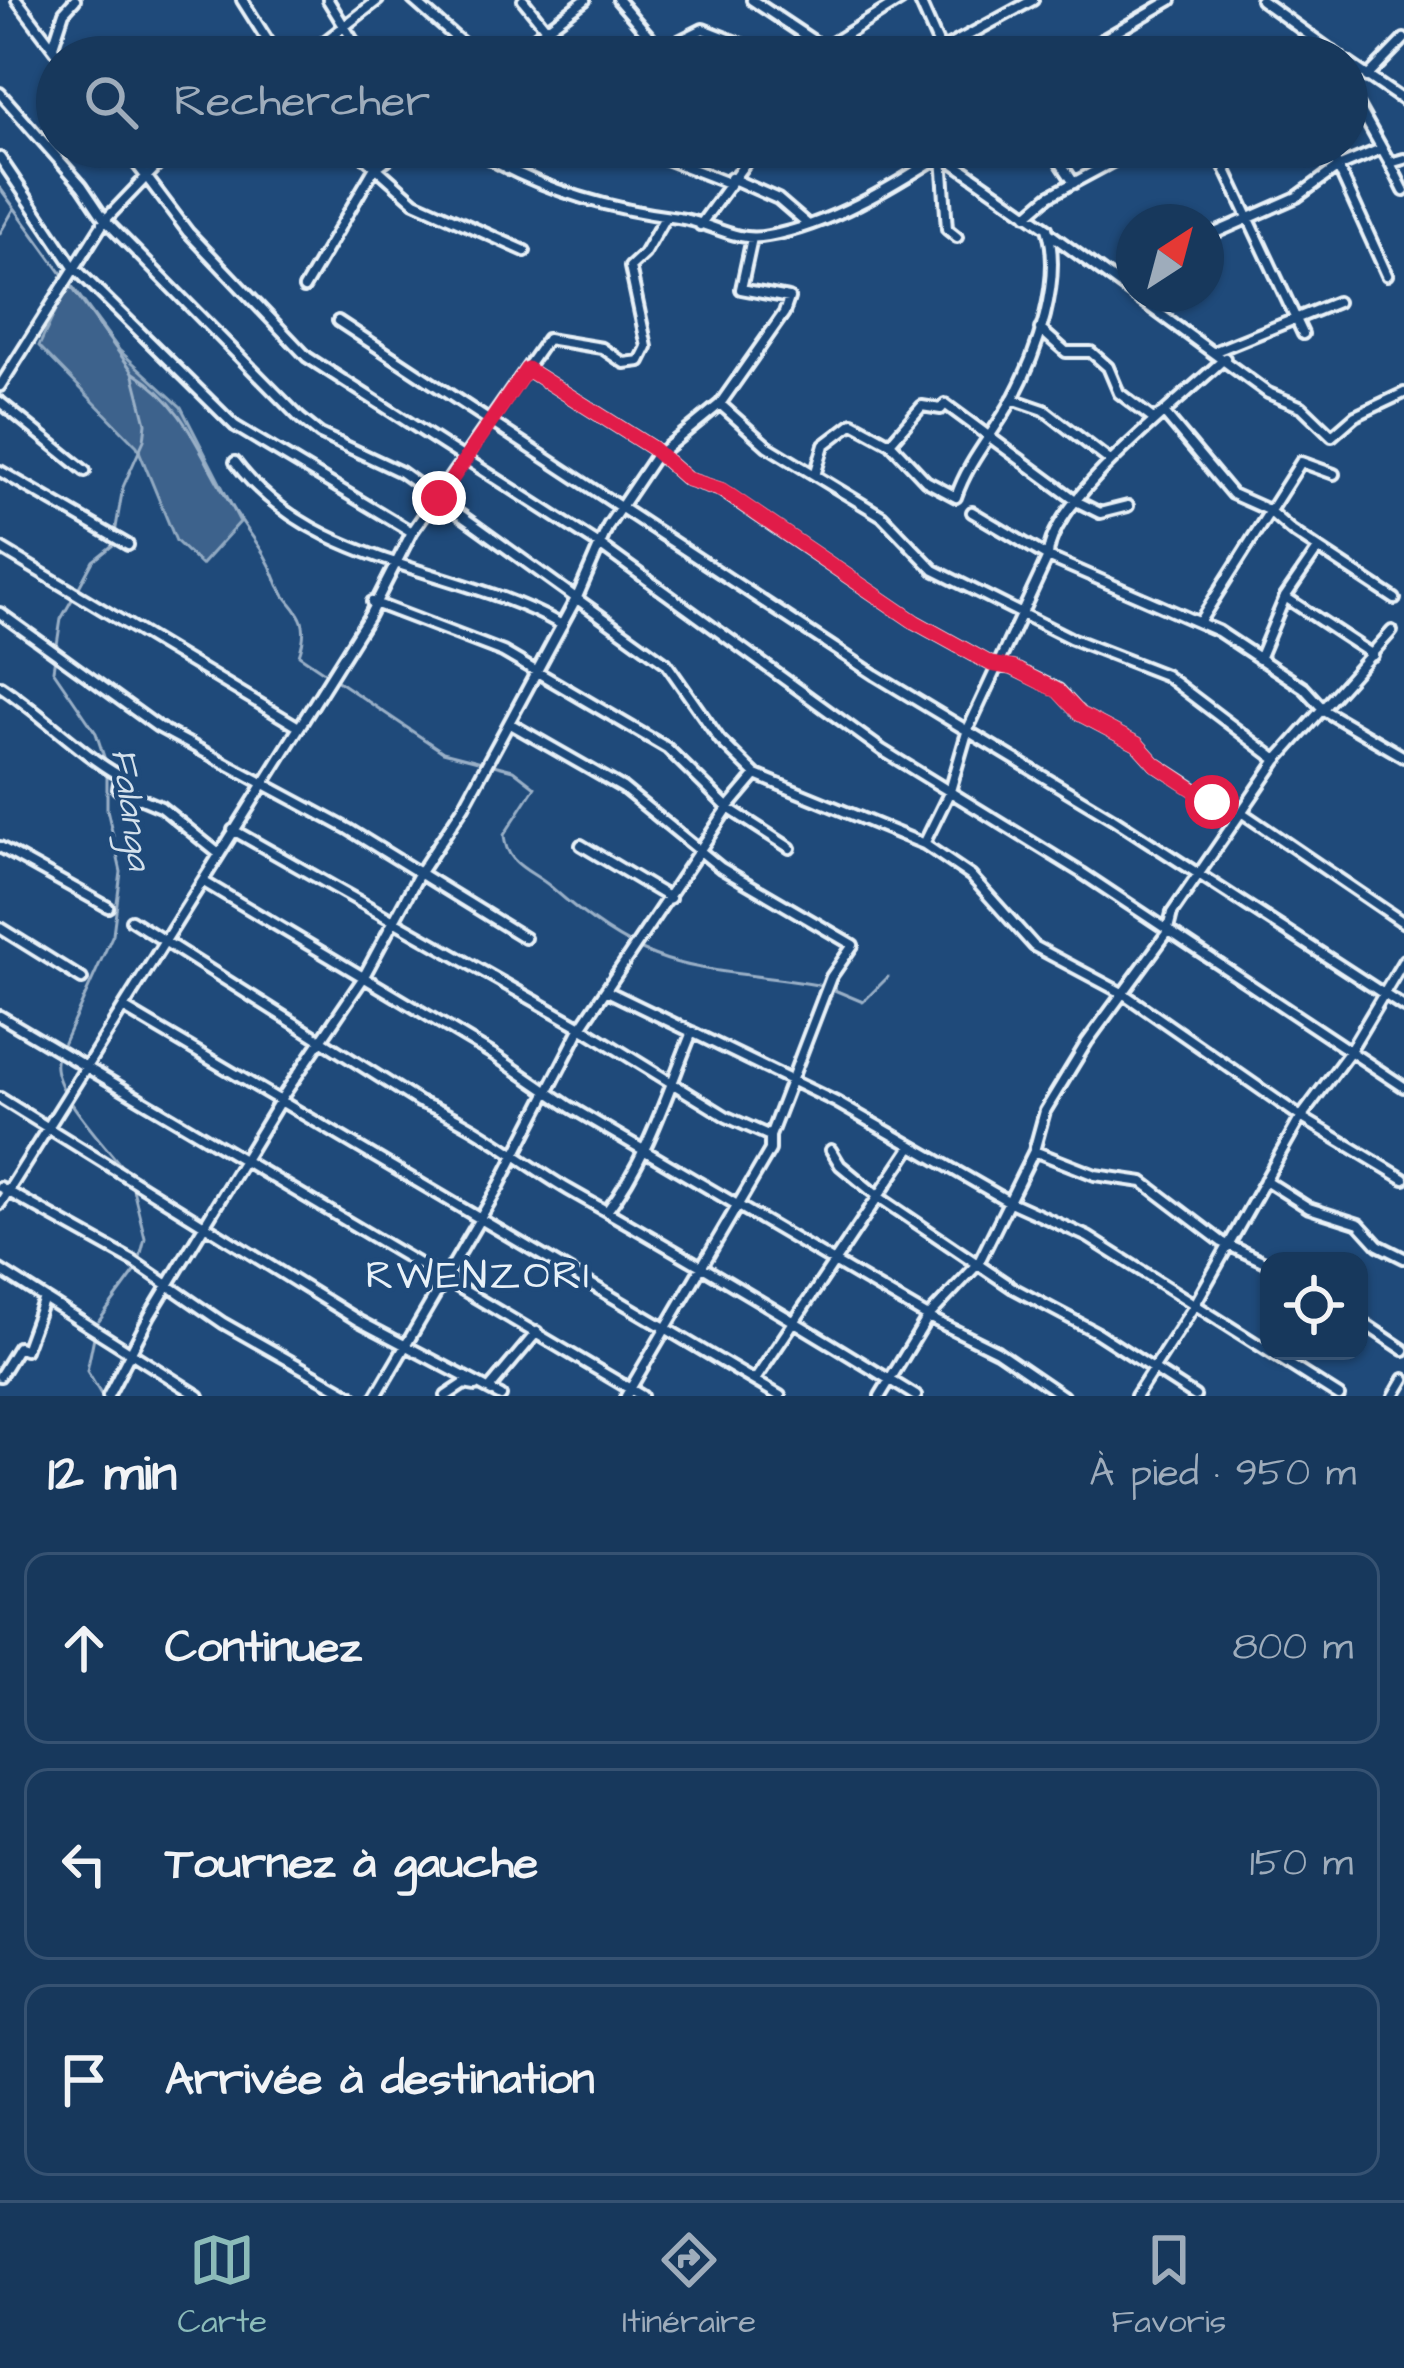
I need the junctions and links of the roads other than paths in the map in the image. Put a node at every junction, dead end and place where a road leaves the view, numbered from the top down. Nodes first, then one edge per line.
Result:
1 (17, 0) edge
2 (75, 0) edge
3 (242, 0) edge
4 (328, 0) edge
5 (378, 0) edge
6 (413, 0) edge
7 (523, 0) edge
8 (585, 0) edge
9 (618, 0) edge
10 (752, 0) edge
11 (901, 0) edge
12 (919, 0) edge
13 (1033, 0) edge
14 (1171, 0) edge
15 (1261, 0) edge
16 (766, 3) edge
17 (341, 28) junction
18 (546, 28) junction
19 (43, 36) edge
20 (56, 36) edge
21 (265, 36) edge
22 (331, 36) edge
23 (347, 36) edge
24 (454, 36) edge
25 (536, 36) edge
26 (555, 36) edge
27 (649, 36) edge
28 (689, 36) edge
29 (721, 36) edge
30 (809, 36) edge
31 (844, 36) edge
32 (934, 36) edge
33 (966, 36) edge
34 (1109, 36) edge
35 (1310, 36) edge
36 (1404, 41) edge
37 (1368, 76) edge
38 (1368, 78) edge
39 (0, 92) edge
40 (1404, 101) edge
41 (1368, 124) edge
42 (36, 133) edge
43 (1381, 148) junction
44 (1368, 154) edge
45 (0, 158) edge
46 (1404, 159) edge
47 (1390, 163) junction
48 (66, 168) edge
49 (138, 168) edge
50 (153, 168) edge
51 (506, 168) edge
52 (695, 168) edge
53 (739, 168) edge
54 (917, 168) edge
55 (943, 168) edge
56 (961, 168) edge
57 (1064, 168) edge
58 (1102, 168) edge
59 (1223, 168) edge
60 (1337, 168) edge
61 (1338, 168) edge
62 (374, 169) joint
63 (144, 177) junction
64 (730, 180) junction
65 (1074, 183) junction
66 (1404, 191) edge
67 (1027, 214) junction
68 (1245, 217) junction
69 (664, 219) junction
70 (105, 220) junction
71 (807, 224) junction
72 (700, 225) junction
73 (1224, 228) edge
74 (1048, 232) junction
75 (957, 237) dead end
76 (752, 238) junction
77 (525, 251) dead end
78 (71, 269) junction
79 (1387, 275) dead end
80 (1116, 282) edge
81 (304, 287) dead end
82 (1337, 302) dead end
83 (1159, 312) edge
84 (1293, 320) junction
85 (338, 321) dead end
86 (1039, 328) junction
87 (1303, 334) dead end
88 (1216, 352) junction
89 (1225, 358) junction
90 (527, 369) junction
91 (0, 386) edge
92 (1404, 392) edge
93 (1012, 399) junction
94 (0, 402) edge
95 (720, 404) junction
96 (1166, 415) junction
97 (492, 420) junction
98 (986, 437) junction
99 (890, 442) junction
100 (655, 453) junction
101 (464, 458) junction
102 (1110, 461) junction
103 (235, 462) dead end
104 (0, 471) edge
105 (85, 471) dead end
106 (816, 472) junction
107 (1334, 474) dead end
108 (439, 498) junction
109 (1078, 502) junction
110 (1128, 506) dead end
111 (620, 510) junction
112 (1268, 510) junction
113 (972, 512) dead end
114 (412, 532) junction
115 (119, 541) dead end
116 (601, 546) junction
117 (0, 548) edge
118 (1318, 548) junction
119 (1048, 557) junction
120 (394, 567) junction
121 (578, 595) junction
122 (1286, 597) junction
123 (1395, 599) dead end
124 (372, 602) junction
125 (0, 613) edge
126 (1019, 614) junction
127 (1200, 621) junction
128 (562, 625) junction
129 (1392, 631) dead end
130 (1373, 655) junction
131 (1259, 659) junction
132 (999, 666) junction
133 (533, 670) junction
134 (0, 686) edge
135 (1325, 711) junction
136 (509, 723) junction
137 (297, 725) junction
138 (968, 729) junction
139 (1404, 757) edge
140 (1277, 760) junction
141 (756, 775) junction
142 (262, 783) junction
143 (950, 791) junction
144 (728, 808) junction
145 (1241, 816) junction
146 (233, 830) junction
147 (924, 844) junction
148 (580, 845) dead end
149 (0, 848) edge
150 (790, 848) dead end
151 (699, 852) junction
152 (219, 854) junction
153 (419, 874) junction
154 (1198, 874) junction
155 (204, 882) junction
156 (670, 898) junction
157 (109, 907) dead end
158 (131, 920) dead end
159 (397, 921) junction
160 (1404, 923) edge
161 (0, 928) edge
162 (1167, 933) junction
163 (525, 938) dead end
164 (164, 944) junction
165 (1404, 959) edge
166 (82, 979) dead end
167 (362, 980) junction
168 (607, 991) junction
169 (1124, 994) junction
170 (1384, 994) junction
171 (1404, 1006) edge
172 (125, 1009) junction
173 (0, 1016) edge
174 (581, 1028) junction
175 (692, 1032) junction
176 (321, 1040) junction
177 (1348, 1054) junction
178 (89, 1068) junction
179 (794, 1082) junction
180 (671, 1085) junction
181 (1404, 1087) edge
182 (548, 1093) junction
183 (0, 1098) edge
184 (281, 1099) junction
185 (1301, 1117) junction
186 (49, 1128) junction
187 (770, 1136) junction
188 (912, 1146) junction
189 (647, 1150) junction
190 (831, 1150) dead end
191 (1034, 1150) junction
192 (512, 1153) junction
193 (247, 1161) junction
194 (1404, 1179) edge
195 (1265, 1180) junction
196 (4, 1189) edge
197 (880, 1198) junction
198 (1008, 1201) junction
199 (740, 1203) junction
200 (0, 1204) edge
201 (608, 1211) junction
202 (478, 1217) junction
203 (206, 1223) junction
204 (1226, 1244) junction
205 (1404, 1258) edge
206 (835, 1260) junction
207 (1260, 1260) edge
208 (703, 1264) junction
209 (978, 1264) junction
210 (0, 1270) edge
211 (440, 1280) junction
212 (169, 1287) junction
213 (44, 1298) junction
214 (1194, 1306) junction
215 (928, 1317) junction
216 (797, 1322) junction
217 (1368, 1326) edge
218 (667, 1327) junction
219 (537, 1332) junction
220 (403, 1345) junction
221 (1404, 1350) edge
222 (129, 1351) junction
223 (1152, 1370) junction
224 (0, 1376) edge
225 (1404, 1378) edge
226 (755, 1380) junction
227 (890, 1380) junction
228 (628, 1392) edge
229 (497, 1393) edge
230 (108, 1396) edge
231 (200, 1396) edge
232 (352, 1396) edge
233 (376, 1396) edge
234 (446, 1396) edge
235 (642, 1396) edge
236 (781, 1396) edge
237 (880, 1396) edge
238 (916, 1396) edge
239 (1063, 1396) edge
240 (1136, 1396) edge
241 (1195, 1396) edge
242 (1340, 1396) edge
243 (1394, 1396) edge

1 - 19 street
2 - 20 street
3 - 21 street
4 - 17 street
5 - 17 street
6 - 24 street
7 - 18 street
8 - 18 street
9 - 27 street
10 - 16 street
11 - 31 street
12 - 32 street
13 - 33 street
14 - 34 street
15 - 35 street
16 - 30 street
17 - 22 street
17 - 23 street
18 - 25 street
18 - 26 street
28 - 29 street
36 - 37 street
38 - 40 street
39 - 42 street
41 - 43 street
43 - 44 street
43 - 47 street
45 - 78 street
46 - 47 street
47 - 66 street
48 - 70 street
49 - 63 street
50 - 63 street
51 - 69 street
52 - 64 street
53 - 64 street
54 - 71 street
55 - 75 street
56 - 67 street
57 - 65 street
58 - 65 street
59 - 68 street
60 - 68 street
61 - 79 street
62 - 77 street
62 - 81 street
63 - 70 street
63 - 101 street
64 - 71 street
64 - 72 street
65 - 67 street
67 - 74 street
68 - 73 street
68 - 84 street
69 - 72 street
69 - 90 street
70 - 78 street
70 - 108 street
71 - 76 street
72 - 76 street
74 - 80 street
74 - 86 street
76 - 95 street
78 - 91 street
78 - 114 street
82 - 84 street
83 - 88 street
84 - 87 street
84 - 88 street
85 - 97 street
86 - 93 street
86 - 96 street
88 - 89 street
89 - 92 street
89 - 96 street
90 - 97 street
90 - 100 street
93 - 98 street
93 - 102 street
94 - 105 street
95 - 100 street
95 - 106 street
96 - 102 street
96 - 112 street
97 - 101 street
97 - 111 street
98 - 99 street
98 - 99 street
98 - 109 street
99 - 106 street
100 - 111 street
100 - 132 street
101 - 108 street
101 - 116 street
102 - 109 street
103 - 120 street
104 - 115 street
106 - 126 street
107 - 112 street
108 - 114 street
108 - 121 street
109 - 110 street
109 - 119 street
111 - 116 street
111 - 138 street
112 - 118 street
112 - 127 street
113 - 119 street
114 - 120 street
116 - 121 street
116 - 143 street
117 - 137 street
118 - 122 street
118 - 123 street
119 - 126 street
119 - 127 street
120 - 124 street
120 - 128 street
121 - 128 street
121 - 141 street
122 - 130 street
122 - 131 street
124 - 133 street
124 - 137 street
125 - 142 street
126 - 132 street
126 - 140 street
127 - 131 street
128 - 133 street
129 - 130 street
130 - 135 street
131 - 135 street
132 - 138 street
132 - 145 street
133 - 136 street
133 - 144 street
134 - 152 street
135 - 139 street
135 - 140 street
136 - 151 street
136 - 153 street
137 - 142 street
138 - 143 street
138 - 154 street
140 - 145 street
141 - 144 street
141 - 147 street
142 - 146 street
142 - 153 street
143 - 147 street
143 - 162 street
144 - 150 street
144 - 151 street
145 - 154 street
145 - 160 street
146 - 152 street
146 - 159 street
147 - 169 street
148 - 156 street
149 - 157 street
151 - 156 street
151 - 179 street
152 - 155 street
153 - 159 street
153 - 163 street
154 - 162 street
154 - 170 street
155 - 164 street
155 - 167 street
156 - 168 street
158 - 164 street
159 - 167 street
159 - 174 street
161 - 166 street
162 - 169 street
162 - 177 street
164 - 172 street
164 - 176 street
165 - 170 street
167 - 176 street
167 - 182 street
168 - 174 street
168 - 175 street
169 - 185 street
169 - 191 street
170 - 171 street
170 - 177 street
172 - 178 street
172 - 184 street
173 - 178 street
174 - 180 street
174 - 182 street
175 - 179 street
175 - 180 street
176 - 184 street
176 - 192 street
177 - 181 street
177 - 185 street
178 - 186 street
178 - 193 street
179 - 187 street
179 - 188 street
180 - 187 street
180 - 189 street
182 - 189 street
182 - 192 street
183 - 186 street
184 - 193 street
184 - 202 street
185 - 194 street
185 - 195 street
186 - 196 street
186 - 203 street
187 - 199 street
188 - 197 street
188 - 198 street
189 - 199 street
189 - 201 street
190 - 197 street
191 - 198 street
191 - 204 street
192 - 201 street
192 - 202 street
193 - 203 street
193 - 211 street
195 - 204 street
195 - 205 street
196 - 200 street
196 - 212 street
197 - 206 street
197 - 209 street
198 - 209 street
198 - 214 street
199 - 206 street
199 - 208 street
201 - 208 street
202 - 211 street
202 - 218 street
203 - 212 street
203 - 220 street
204 - 207 street
204 - 214 street
206 - 215 street
206 - 216 street
208 - 216 street
208 - 218 street
209 - 215 street
209 - 223 street
210 - 213 street
211 - 219 street
211 - 220 street
212 - 222 street
212 - 232 street
213 - 222 street
213 - 224 street
214 - 223 street
214 - 242 street
215 - 227 street
215 - 239 street
216 - 226 street
216 - 227 street
217 - 221 street
218 - 226 street
218 - 228 street
219 - 228 street
219 - 229 street
220 - 229 street
220 - 233 street
222 - 230 street
222 - 231 street
223 - 240 street
223 - 241 street
225 - 243 street
226 - 236 street
227 - 237 street
227 - 238 street
228 - 235 street
229 - 234 street

